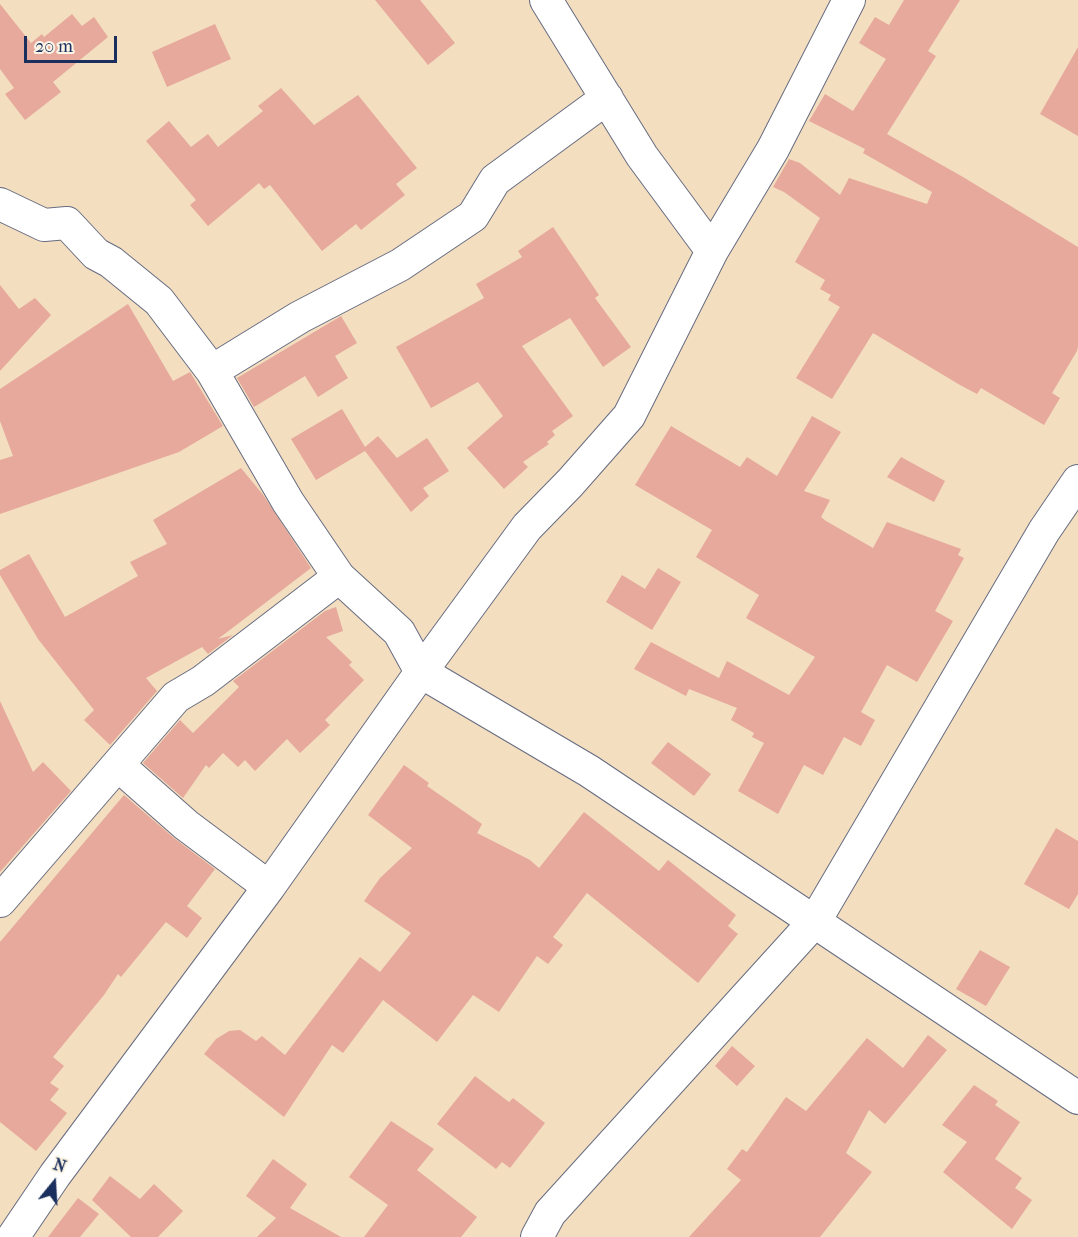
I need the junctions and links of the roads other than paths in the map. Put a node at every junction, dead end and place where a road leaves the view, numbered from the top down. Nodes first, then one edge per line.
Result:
1 (546, 0) edge
2 (849, 0) edge
3 (607, 98) junction
4 (0, 204) edge
5 (712, 251) junction
6 (212, 371) junction
7 (1078, 482) edge
8 (339, 577) junction
9 (421, 672) junction
10 (118, 765) junction
11 (269, 887) junction
12 (0, 901) edge
13 (815, 921) junction
14 (1078, 1098) edge
15 (13, 1237) edge
16 (537, 1237) edge

1 - 3 street
2 - 5 street
3 - 5 street
3 - 6 street
4 - 6 street
5 - 9 street
6 - 8 street
7 - 13 street
8 - 9 street
8 - 10 street
9 - 11 street
9 - 13 street
10 - 11 street
10 - 12 street
11 - 15 street
13 - 14 street
13 - 16 street

